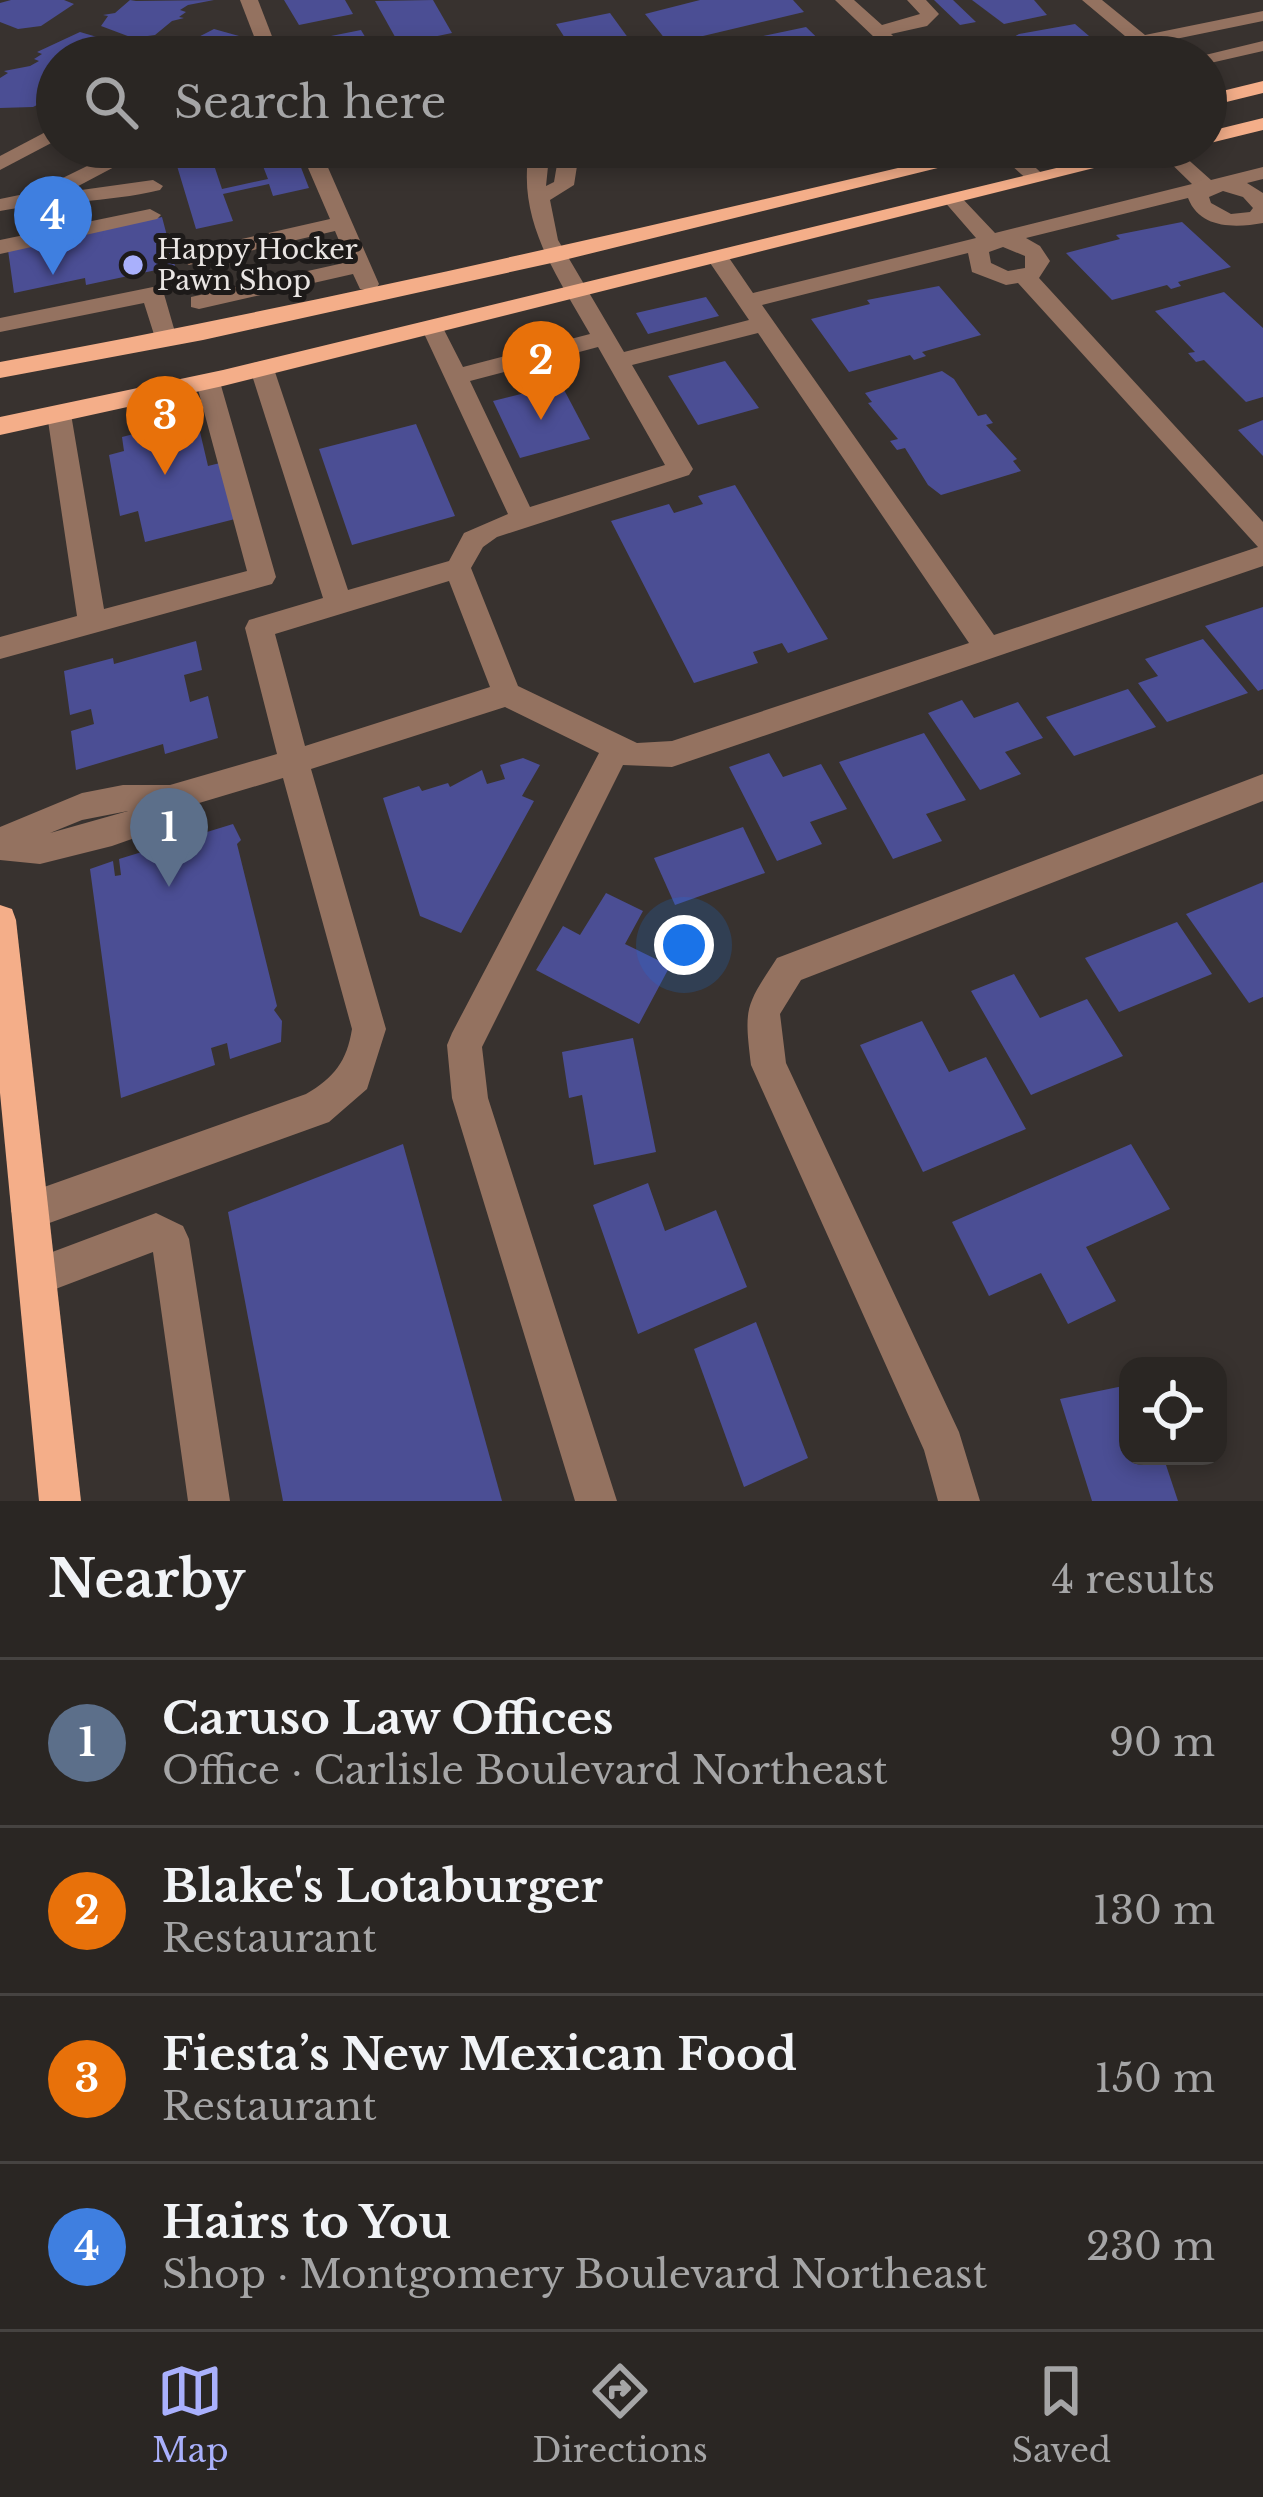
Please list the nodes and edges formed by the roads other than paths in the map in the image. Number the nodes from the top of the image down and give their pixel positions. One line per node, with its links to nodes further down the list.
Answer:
1 (249, 0): 7 (street)
2 (844, 0): 6 (street)
3 (916, 0): 6 (street)
4 (1091, 0): 9 (street)
5 (1263, 16): 10 (street)
6 (878, 31): 8 (street)
7 (263, 36)
8 (883, 36)
9 (1135, 36)
10 (1165, 36)
11 (1263, 46): 12 (street)
12 (1227, 54)
13 (1263, 87): 14 (main road)
14 (1227, 94)
15 (1263, 124): 16 (main road)
16 (1227, 133)
17 (36, 144): 18 (street)
18 (0, 164)
19 (99, 168): 32 (street)
20 (318, 168): 37 (street)
21 (536, 168): 31 (street)
22 (567, 168): 31 (street)
23 (918, 168): 40 (main road)
24 (1027, 168): 28 (street)
25 (1083, 168): 28 (main road)
26 (1188, 168): 30 (street)
27 (1263, 173): 30 (street)
28 (1038, 179): 33 (main road)
29 (153, 186): 32 (street)
30 (1208, 187): 36 (street); 36 (street); 38 (street)
31 (542, 196): 40 (street)
32 (40, 197): 34 (street)
33 (953, 200): 38 (street); 42 (main road)
34 (0, 205)
35 (150, 215): 39 (street)
36 (1259, 218)
37 (342, 224): 41 (street); 43 (street)
38 (991, 241): 46 (street); 60 (street)
39 (0, 247)
40 (556, 255): 44 (street); 45 (main road)
41 (189, 257)
42 (717, 257): 44 (main road); 46 (street)
43 (360, 266): 45 (street); 47 (street)
44 (577, 292): 50 (main road); 52 (street)
45 (373, 295): 51 (main road)
46 (748, 301): 48 (street)
47 (199, 302)
48 (764, 324): 52 (street); 66 (street)
49 (0, 326): 51 (street)
50 (432, 327): 53 (main road); 55 (street)
51 (165, 339): 54 (main road)
52 (610, 349): 55 (street); 59 (street)
53 (262, 369): 56 (main road); 63 (street)
54 (0, 370)
55 (456, 377): 59 (street)
56 (208, 382): 57 (main road); 64 (street)
57 (59, 414): 58 (main road); 64 (street)
58 (0, 426)
59 (522, 517): 62 (street)
60 (1263, 539)
61 (1263, 556): 66 (street)
62 (458, 568): 63 (street); 67 (street)
63 (339, 604): 69 (street)
64 (92, 623): 65 (street)
65 (0, 648)
66 (988, 648): 68 (street)
67 (507, 694): 68 (street); 69 (street)
68 (616, 747): 77 (street)
69 (294, 762): 71 (street); 73 (street)
70 (1263, 787): 78 (street)
71 (0, 844)
72 (0, 920): 73 (main road)
73 (30, 1210): 74 (main road)
74 (37, 1277): 75 (main road); 76 (street)
75 (60, 1501)
76 (209, 1501)
77 (596, 1501)
78 (959, 1501)

